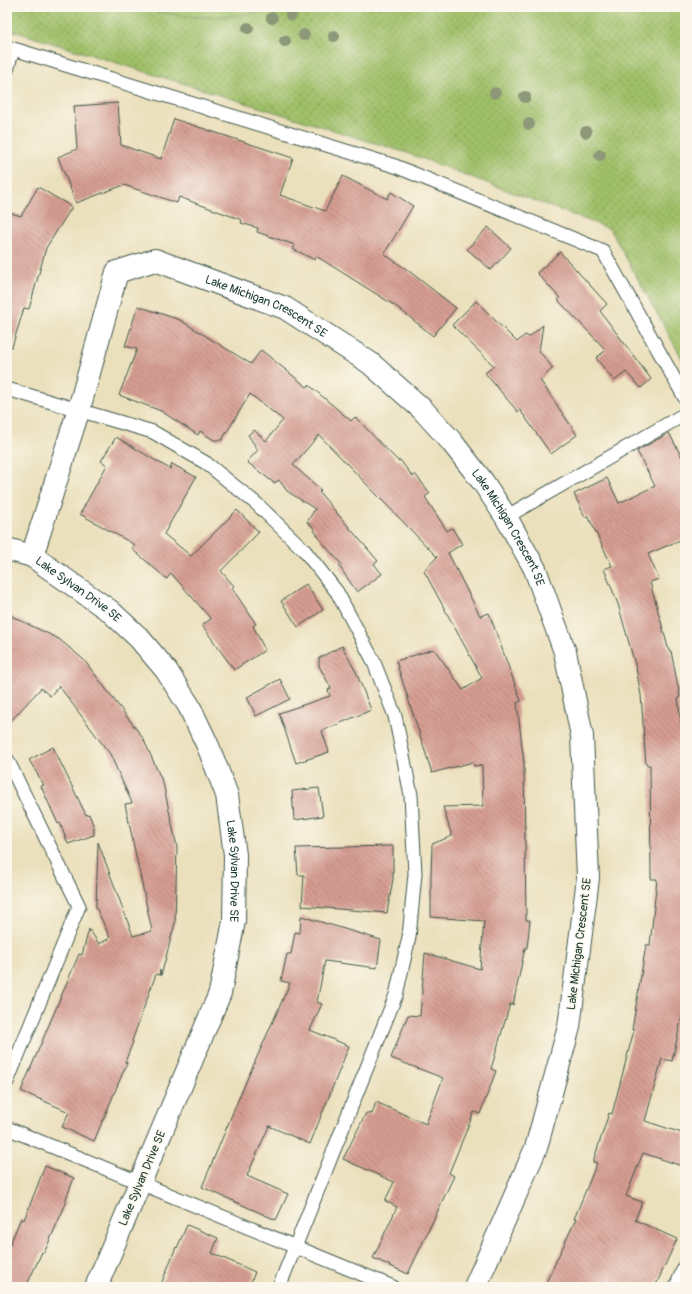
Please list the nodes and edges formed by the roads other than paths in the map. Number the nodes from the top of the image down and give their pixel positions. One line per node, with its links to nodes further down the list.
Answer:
1 (10, 48): 2 (lane); 4 (lane)
2 (7, 70)
3 (7, 389): 5 (lane)
4 (685, 398)
5 (79, 409): 7 (street, Lake Michigan Crescent SE); 9 (street, Lake Michigan Crescent SE); 14 (lane)
6 (685, 414): 7 (lane)
7 (506, 517): 19 (street, Lake Michigan Crescent SE)
8 (7, 549): 9 (street, Lake Sylvan Drive SE)
9 (32, 556): 13 (street, Lake Sylvan Drive SE)
10 (7, 759): 11 (lane)
11 (7, 1082)
12 (7, 1128): 13 (lane)
13 (139, 1183): 14 (lane); 16 (street, Lake Sylvan Drive SE)
14 (296, 1247): 17 (lane); 18 (lane)
15 (685, 1265): 20 (lane)
16 (96, 1287)
17 (279, 1287)
18 (393, 1287)
19 (475, 1287)
20 (676, 1287)

